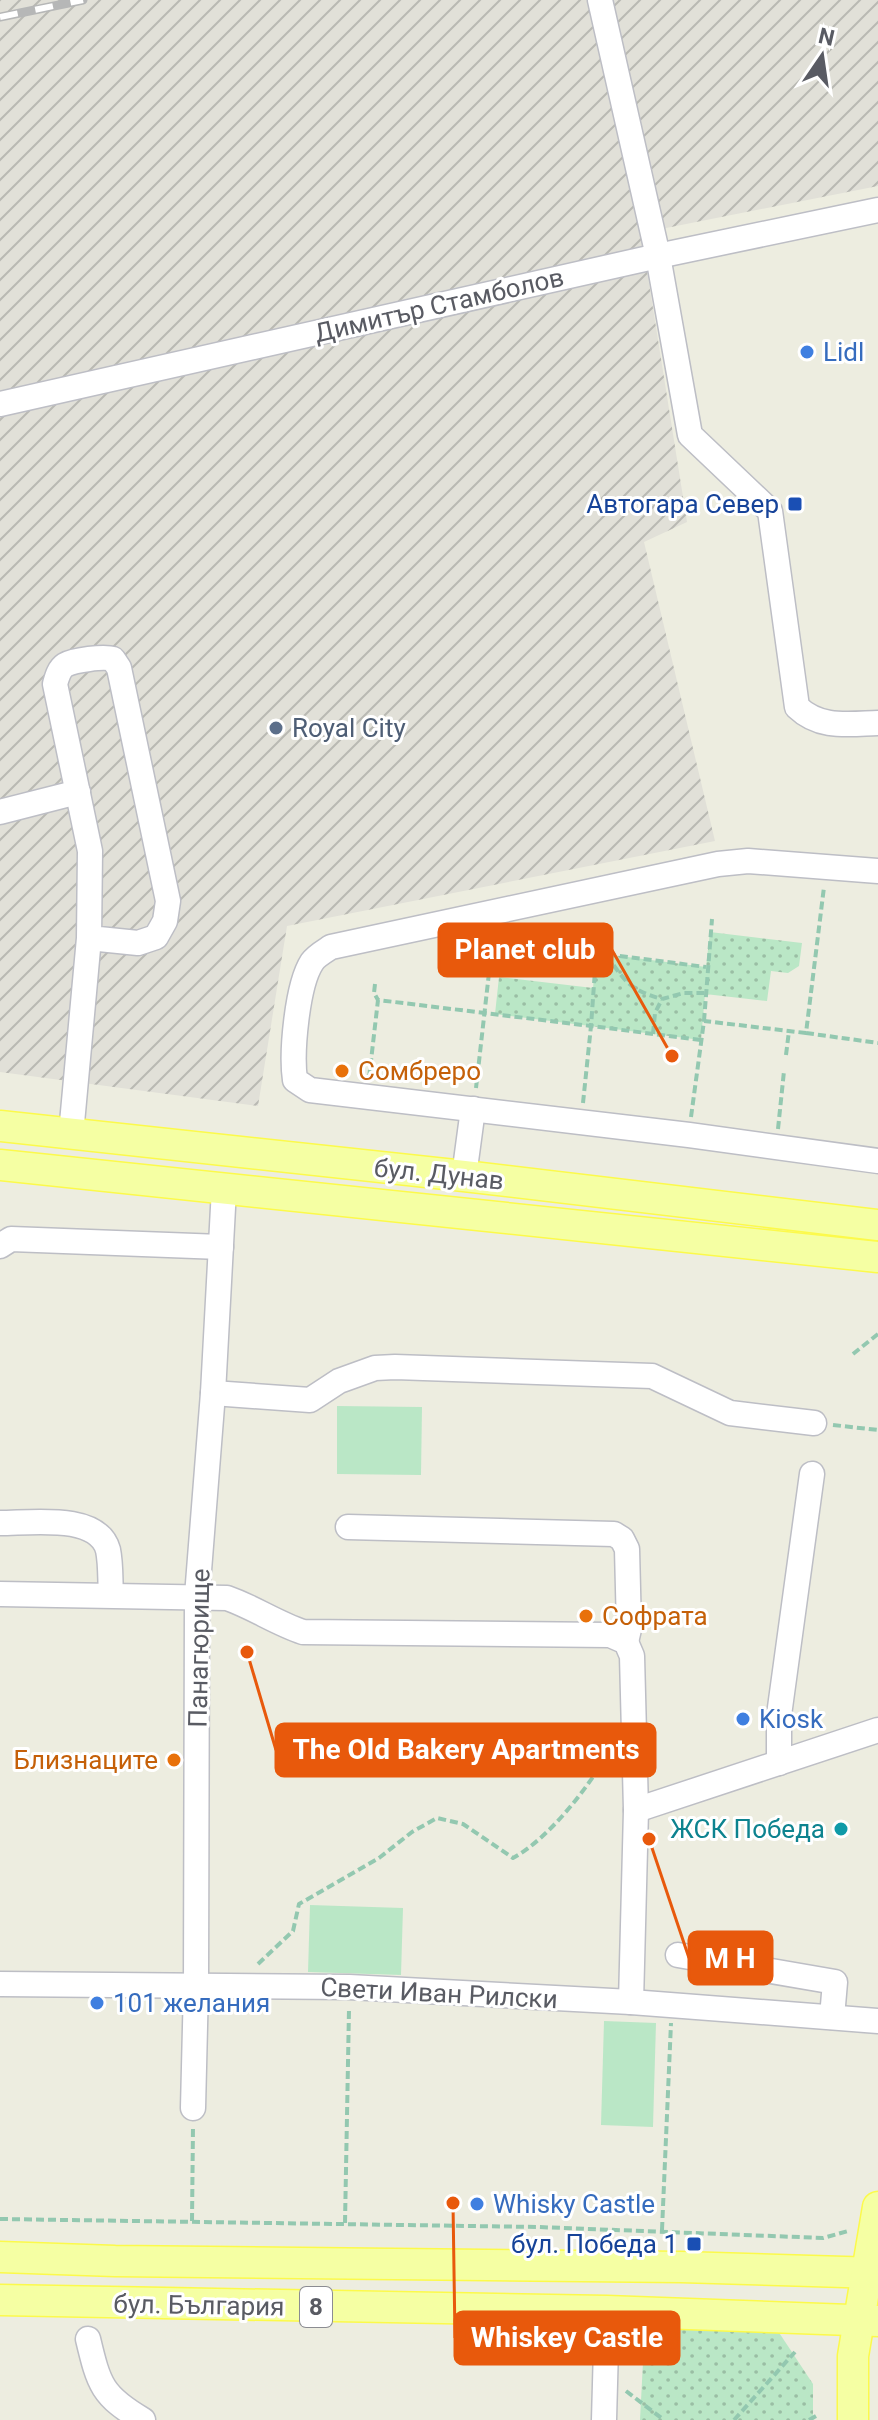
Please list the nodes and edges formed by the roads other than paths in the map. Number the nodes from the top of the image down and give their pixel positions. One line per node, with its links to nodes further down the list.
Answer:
1 (600, 0): 3 (street)
2 (878, 210): 3 (street, Димитър Стамболов)
3 (658, 256): 4 (street, Димитър Стамболов); 5 (street)
4 (0, 404)
5 (878, 723)
6 (78, 792): 7 (street); 9 (street); 9 (street)
7 (0, 812)
8 (878, 871): 10 (street)
9 (89, 938): 12 (street)
10 (473, 1109): 13 (street); 15 (street)
11 (0, 1126): 12 (main road, бул. Дунав)
12 (71, 1134): 15 (main road, бул. Дунав)
13 (878, 1161)
14 (0, 1165): 16 (main road, бул. Дунав)
15 (464, 1176): 17 (main road, бул. Дунав)
16 (224, 1189): 19 (street, Панагюрище); 20 (main road, бул. Дунав)
17 (878, 1225)
18 (0, 1246): 19 (street)
19 (221, 1247): 21 (street, Панагюрище)
20 (878, 1257)
21 (213, 1393): 22 (street); 28 (street, Панагюрище)
22 (814, 1423)
23 (812, 1474): 31 (street)
24 (0, 1523): 27 (street)
25 (348, 1527): 29 (street)
26 (0, 1594): 27 (street)
27 (111, 1595): 28 (street)
28 (197, 1596): 29 (street); 35 (street, Панагюрище)
29 (626, 1642): 32 (street)
30 (878, 1730): 31 (street)
31 (779, 1763): 32 (street)
32 (636, 1810): 36 (street)
33 (678, 1955): 37 (street)
34 (0, 1984): 35 (street, Свети Иван Рилски)
35 (196, 1986): 36 (street, Свети Иван Рилски); 39 (street, Панагюрище)
36 (631, 2002): 37 (street, Свети Иван Рилски)
37 (832, 2017): 38 (street, Свети Иван Рилски)
38 (878, 2021)
39 (193, 2108)
40 (877, 2216): 42 (main road)
41 (0, 2257): 42 (main road, бул. България / 8)
42 (874, 2272): 45 (main road)
43 (0, 2300): 44 (main road, бул. България / 8)
44 (607, 2311): 45 (main road, бул. България / 8); 48 (street)
45 (869, 2321): 49 (main road)
46 (88, 2339): 47 (street)
47 (143, 2420)
48 (604, 2420)
49 (853, 2420)

